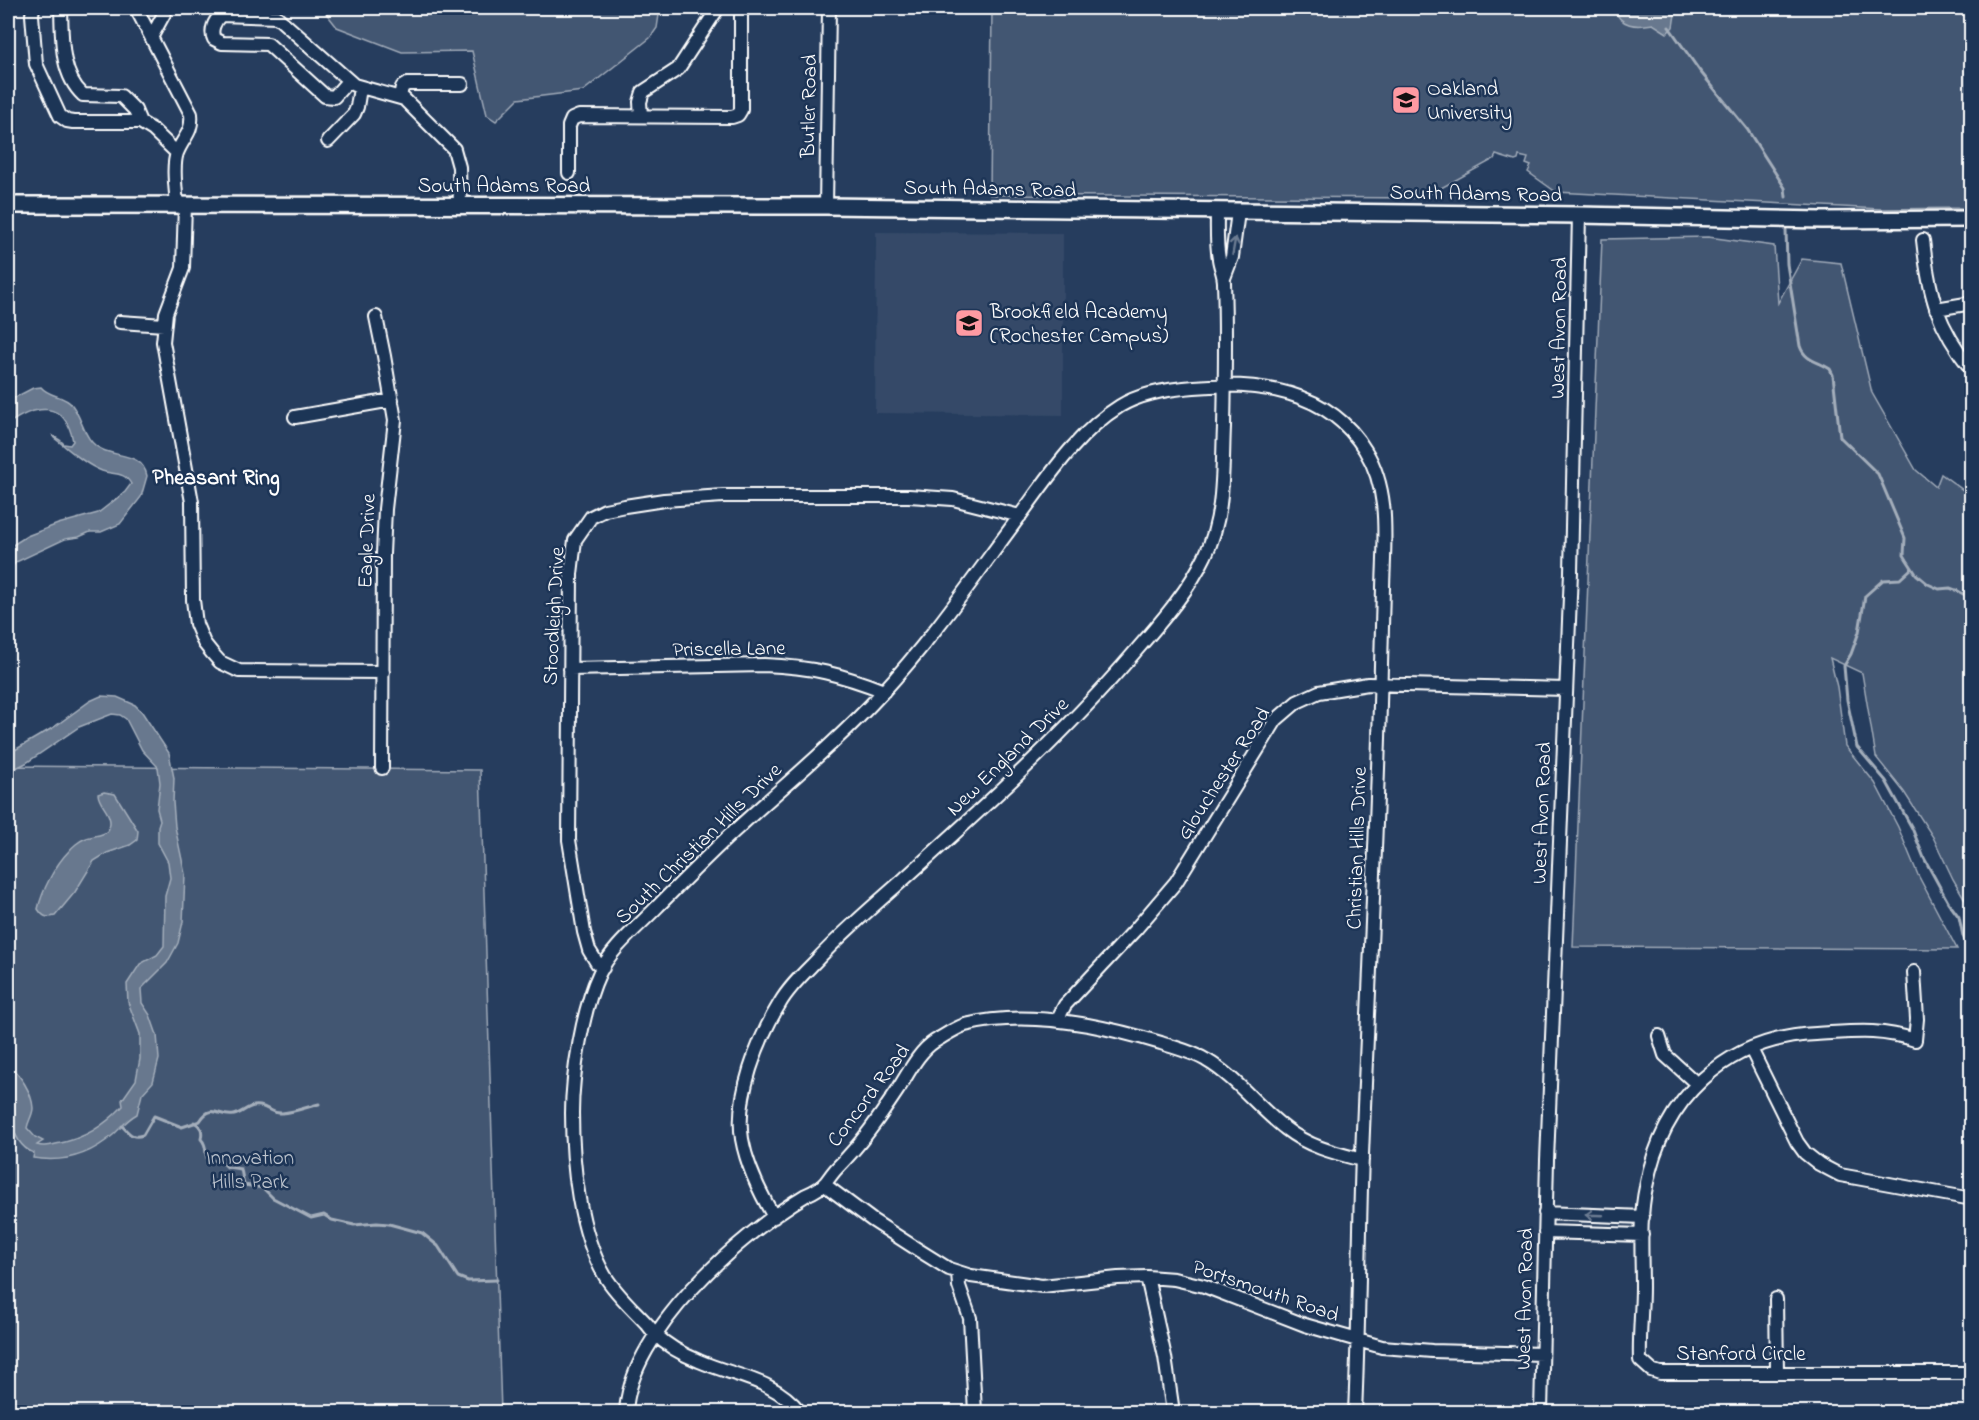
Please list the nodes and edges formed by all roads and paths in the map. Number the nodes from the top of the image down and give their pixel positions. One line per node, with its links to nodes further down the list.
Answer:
1 (33, 8): 14 (street)
2 (60, 8): 14 (street)
3 (136, 8): 8 (street)
4 (163, 8): 8 (street)
5 (718, 8): 13 (street)
6 (741, 8): 13 (street)
7 (829, 8): 21 (street, Butler Road)
8 (152, 36): 16 (street)
9 (348, 81): 9 (street); 11 (street)
10 (462, 84): 12 (street)
11 (360, 88): 12 (street); 15 (street)
12 (400, 97): 20 (street)
13 (640, 116): 17 (street)
14 (140, 122): 16 (street)
15 (328, 141)
16 (177, 153): 19 (street)
17 (569, 173)
18 (8, 205): 19 (main road, South Adams Road)
19 (181, 205): 20 (main road, South Adams Road); 32 (street)
20 (460, 206): 21 (main road, South Adams Road)
21 (826, 206): 22 (main road, South Adams Road)
22 (1217, 211): 23 (main road, South Adams Road); 27 (street, New England Drive)
23 (1238, 212): 24 (main road, South Adams Road); 27 (street, New England Drive, one-way to 23)
24 (1580, 215): 25 (main road, South Adams Road); 41 (street, West Avon Road)
25 (1971, 219)
26 (1923, 240): 29 (street)
27 (1224, 278): 34 (street, New England Drive)
28 (1971, 303): 29 (street)
29 (1936, 309): 33 (street)
30 (376, 317): 35 (street, Eagle Drive)
31 (120, 322): 32 (street)
32 (164, 325): 39 (street)
33 (1971, 370)
34 (1225, 384): 37 (street, South Christian Hills Drive); 40 (street, Christian Hills Drive); 54 (street, New England Drive)
35 (392, 400): 36 (street); 39 (street, Eagle Drive)
36 (295, 417)
37 (1020, 516): 38 (street, Stoodleigh Drive); 42 (street, South Christian Hills Drive)
38 (570, 669): 42 (street, Priscella Lane); 44 (street, Stoodleigh Drive)
39 (383, 672): 43 (street, Eagle Drive)
40 (1381, 684): 41 (street, Glouchester Road); 46 (street, Glouchester Road); 50 (street, Christian Hills Drive)
41 (1566, 689): 53 (street, West Avon Road)
42 (884, 691): 44 (street, South Christian Hills Drive)
43 (382, 768)
44 (603, 968): 61 (street, South Christian Hills Drive)
45 (1914, 972): 48 (street, Stanford Circle)
46 (1058, 1020): 50 (street, Concord Road); 51 (street, Concord Road)
47 (1659, 1036): 49 (street)
48 (1751, 1049): 49 (street, Stanford Circle); 52 (street)
49 (1697, 1084): 55 (street, Stanford Circle)
50 (1362, 1160): 62 (street, Christian Hills Drive)
51 (825, 1185): 54 (street, Concord Road); 58 (street, Portsmouth Road)
52 (1971, 1199)
53 (1545, 1213): 55 (street, one-way to 53); 56 (street, West Avon Road)
54 (774, 1217): 61 (street, Concord Road)
55 (1643, 1217): 57 (street, Stanford Circle)
56 (1545, 1232): 57 (street); 63 (street, West Avon Road)
57 (1642, 1235): 64 (street, Stanford Circle)
58 (958, 1272): 59 (street, Portsmouth Road); 68 (street)
59 (1147, 1277): 62 (street, Portsmouth Road); 69 (street)
60 (1776, 1299): 64 (street)
61 (656, 1335): 66 (street, Concord Road); 67 (street, South Christian Hills Drive)
62 (1359, 1341): 63 (street, Portsmouth Road); 70 (street, Christian Hills Drive)
63 (1542, 1354): 71 (street, West Avon Road)
64 (1777, 1372): 65 (street, Stanford Circle)
65 (1971, 1373)
66 (626, 1413)
67 (800, 1413)
68 (975, 1413)
69 (1173, 1413)
70 (1355, 1413)
71 (1541, 1413)

